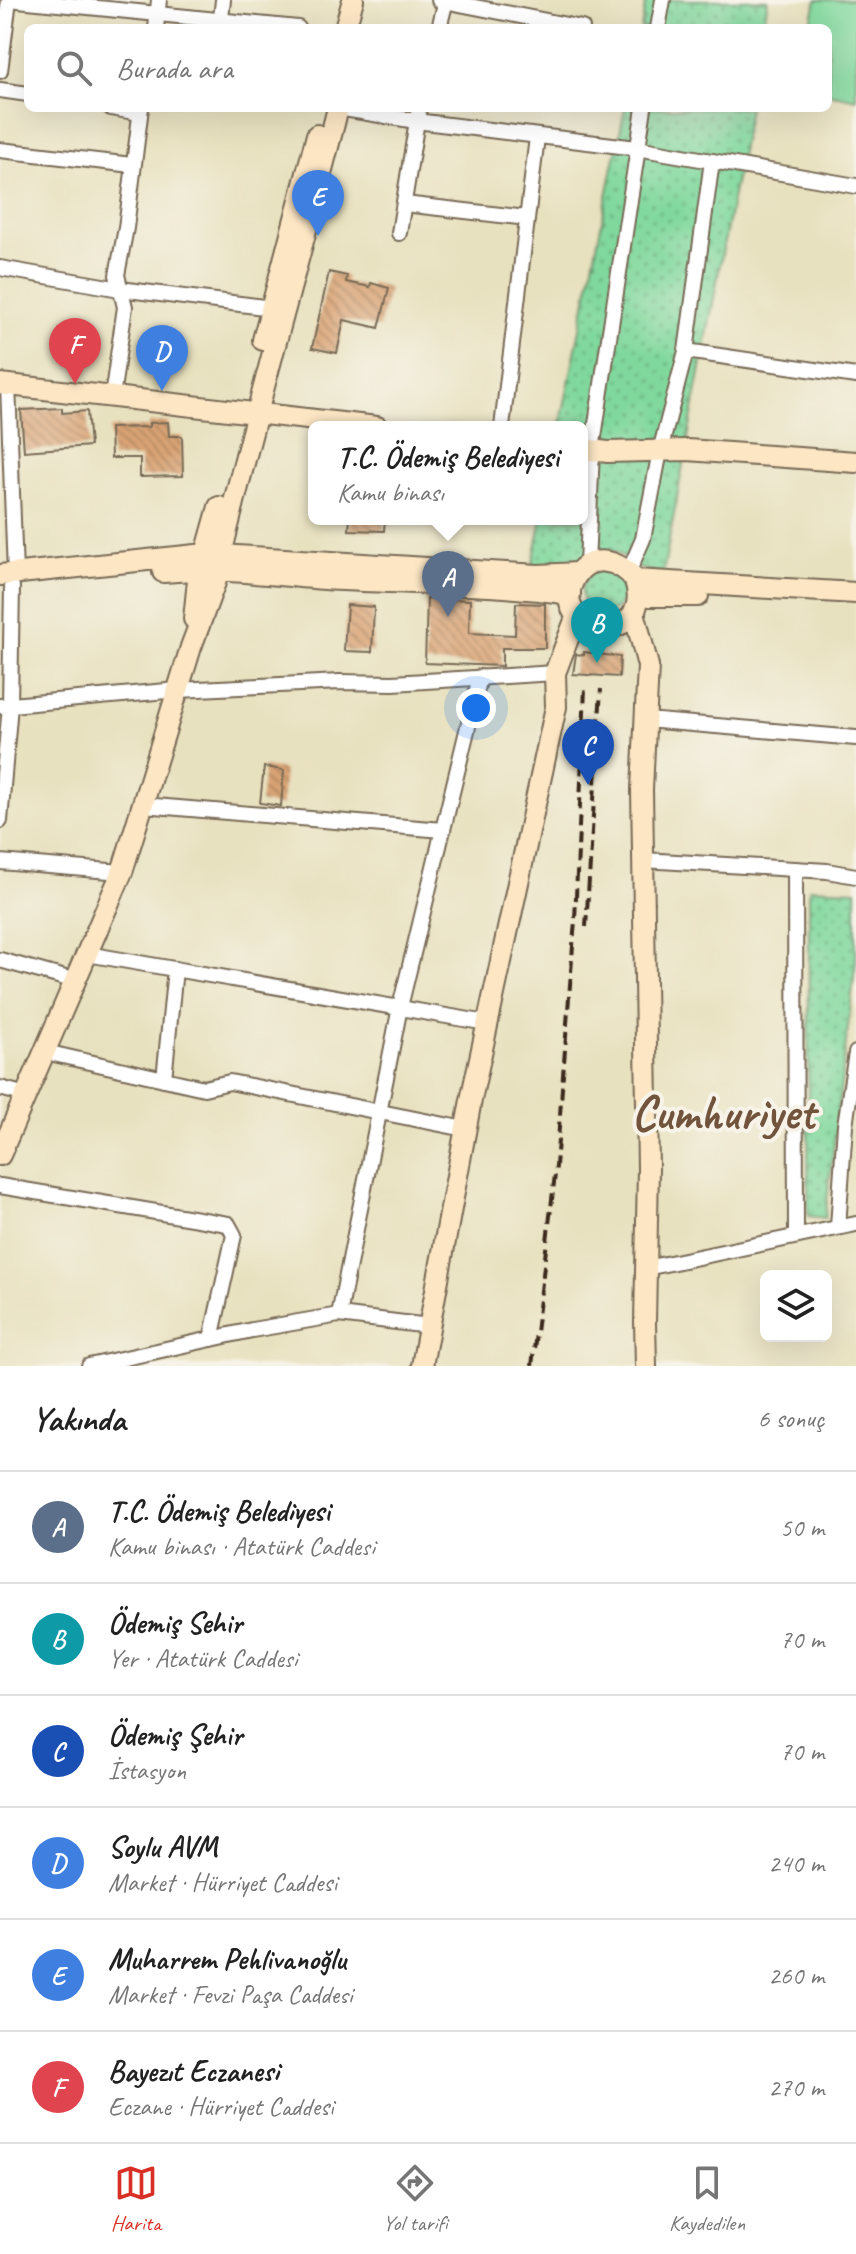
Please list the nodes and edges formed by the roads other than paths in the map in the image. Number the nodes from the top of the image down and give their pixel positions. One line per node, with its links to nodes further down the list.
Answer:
1 (9, 0): 16 (street)
2 (18, 0): 8 (street)
3 (223, 0): 10 (street)
4 (353, 0): 11 (street)
5 (366, 0): 12 (street)
6 (443, 0): 13 (street); 14 (street)
7 (663, 0): 15 (street)
8 (92, 4): 9 (street)
9 (157, 14): 10 (street)
10 (221, 24)
11 (346, 24)
12 (360, 24)
13 (440, 24)
14 (562, 24)
15 (659, 24)
16 (0, 71)
17 (0, 90): 18 (street)
18 (24, 93)
19 (141, 112): 29 (street)
20 (323, 112): 36 (street)
21 (337, 112): 41 (street)
22 (391, 112): 24 (street)
23 (643, 112): 26 (street)
24 (418, 114): 25 (street); 31 (street)
25 (537, 137): 26 (street); 32 (street)
26 (637, 148): 28 (street); 44 (street)
27 (0, 150): 29 (street)
28 (712, 161): 30 (street); 37 (street)
29 (132, 165): 35 (street)
30 (856, 186)
31 (404, 204): 32 (street); 33 (street)
32 (527, 218): 43 (street)
33 (399, 233)
34 (0, 268): 35 (street)
35 (120, 289): 36 (street); 40 (street)
36 (272, 308): 41 (street)
37 (686, 351): 38 (street); 46 (street)
38 (856, 376)
39 (4, 384): 40 (street); 51 (street)
40 (112, 397): 41 (street)
41 (250, 413): 42 (street); 49 (street)
42 (323, 421)
43 (503, 421)
44 (588, 444)
45 (588, 450): 46 (street)
46 (660, 451): 47 (street); 52 (street)
47 (856, 462)
48 (584, 525): 50 (street)
49 (212, 562): 50 (street); 51 (street); 54 (street); 60 (street)
50 (583, 569): 52 (street); 54 (street)
51 (7, 581): 61 (street)
52 (634, 590): 53 (street); 55 (street); 57 (street); 62 (street)
53 (856, 593)
54 (570, 594): 56 (street)
55 (856, 606)
56 (577, 615): 57 (street); 58 (street)
57 (607, 629): 58 (street)
58 (555, 673): 59 (street); 77 (street)
59 (480, 677): 60 (street); 66 (street)
60 (178, 690): 61 (street); 64 (street)
61 (5, 705): 65 (street)
62 (646, 720): 63 (street); 67 (street)
63 (856, 738)
64 (143, 805): 66 (street); 70 (street)
65 (0, 821)
66 (443, 830): 76 (street)
67 (643, 860): 69 (street); 90 (street)
68 (0, 862): 70 (street)
69 (795, 869): 71 (street); 89 (street)
70 (122, 872): 72 (street)
71 (856, 876)
72 (87, 954): 74 (street); 75 (street)
73 (0, 960): 75 (street)
74 (175, 969): 76 (street); 80 (street)
75 (76, 981): 78 (street)
76 (400, 1007): 77 (street); 83 (street)
77 (487, 1023): 84 (street)
78 (45, 1052): 80 (street); 82 (street)
79 (856, 1053): 88 (street)
80 (164, 1079): 83 (street)
81 (0, 1088): 82 (street)
82 (26, 1095): 85 (street)
83 (380, 1112): 84 (street); 91 (street)
84 (465, 1129): 92 (street)
85 (0, 1155)
86 (0, 1186): 93 (street)
87 (856, 1224): 88 (street)
88 (838, 1227): 89 (street)
89 (796, 1236): 90 (street)
90 (646, 1268): 94 (street)
91 (339, 1315): 92 (street); 93 (street)
92 (429, 1326): 96 (street)
93 (211, 1339): 95 (street)
94 (645, 1365)
95 (89, 1366)
96 (422, 1366)

